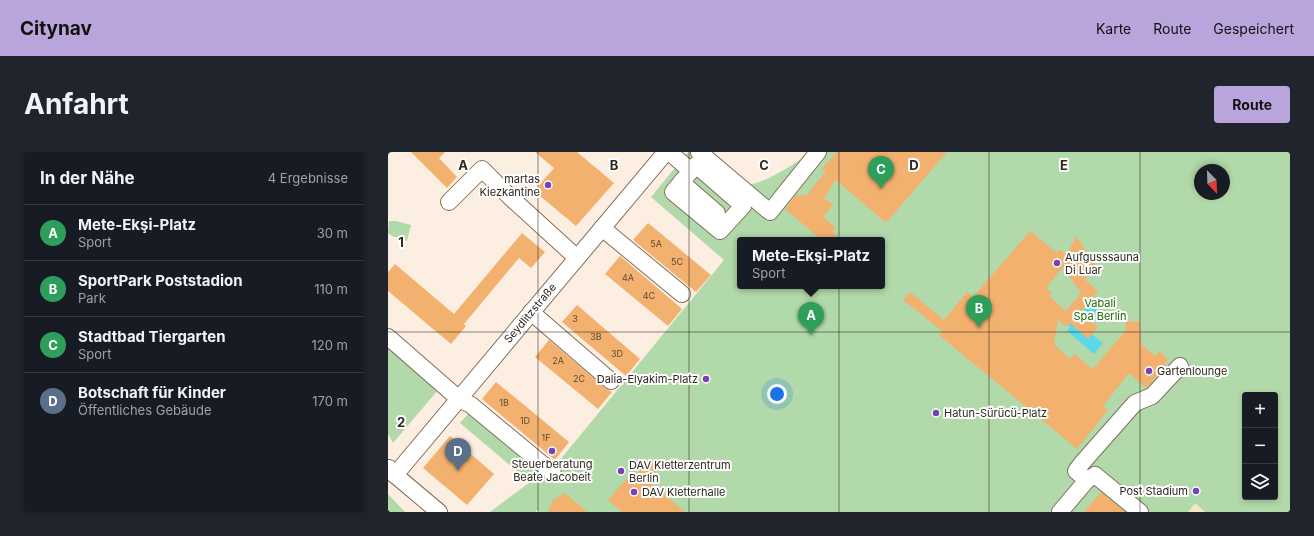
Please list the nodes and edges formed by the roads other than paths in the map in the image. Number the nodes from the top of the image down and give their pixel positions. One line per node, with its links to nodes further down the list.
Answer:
1 (666, 152): 7 (street, Seydlitzstraße)
2 (669, 152): 6 (street)
3 (698, 152): 4 (street)
4 (818, 152)
5 (449, 202): 8 (street)
6 (717, 213)
7 (602, 228): 8 (street, Seydlitzstraße); 9 (street)
8 (577, 258): 10 (street, Seydlitzstraße)
9 (682, 294)
10 (531, 312): 13 (street); 14 (street, Seydlitzstraße)
11 (388, 337): 14 (street)
12 (1180, 366): 17 (street)
13 (611, 381)
14 (459, 399): 15 (street, Seydlitzstraße); 16 (street)
15 (392, 471): 18 (street)
16 (553, 473)
17 (1087, 480): 19 (street); 20 (street)
18 (439, 512)
19 (1060, 512)
20 (1140, 512)

